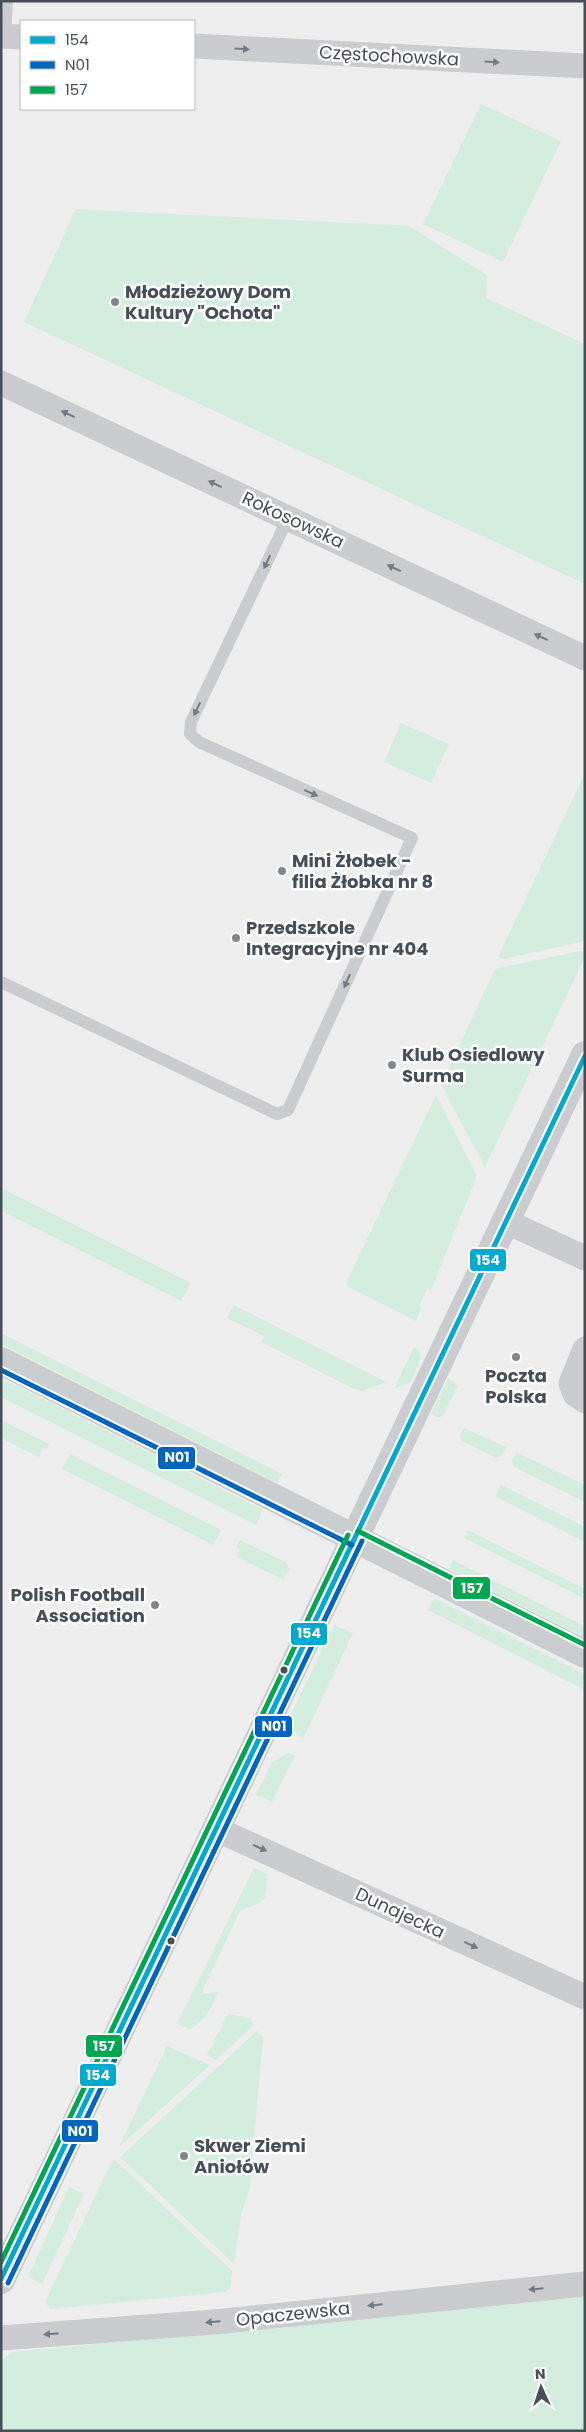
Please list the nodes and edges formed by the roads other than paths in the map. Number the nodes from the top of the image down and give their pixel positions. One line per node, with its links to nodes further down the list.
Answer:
1 (7, 1): 2 (lane)
2 (9, 36)
3 (195, 46): 4 (street, Częstochowska, one-way to 4)
4 (585, 66)
5 (1, 383): 6 (street, Rokosowska, one-way to 5)
6 (288, 518): 7 (street, Rokosowska, one-way to 6); 8 (lane, one-way to 8)
7 (585, 658)
8 (1, 982)
9 (585, 1055): 10 (street)
10 (505, 1221): 11 (street); 15 (street)
11 (585, 1258)
12 (585, 1349): 14 (street)
13 (1, 1361): 15 (main road)
14 (585, 1401)
15 (355, 1538): 16 (main road); 17 (street)
16 (585, 1654)
17 (216, 1829): 18 (street, Dunajecka, one-way to 18); 19 (street)
18 (585, 1997)
19 (1, 2280)
20 (585, 2284): 21 (street, Opaczewska, one-way to 21)
21 (1, 2338)

